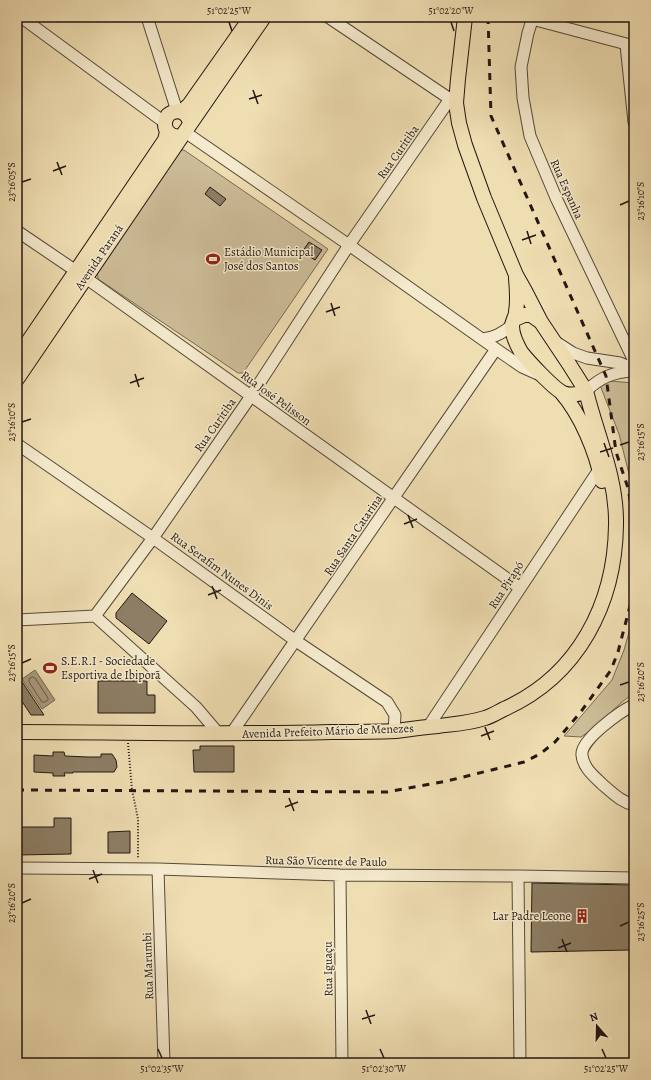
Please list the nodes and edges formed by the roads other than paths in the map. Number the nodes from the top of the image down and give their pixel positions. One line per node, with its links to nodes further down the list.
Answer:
1 (21, 17): 12 (street)
2 (147, 17): 10 (street)
3 (251, 17): 10 (main road, Avenida Paraná)
4 (264, 17): 13 (main road, Avenida Paraná)
5 (328, 17): 9 (street)
6 (465, 17): 9 (main road)
7 (532, 18): 8 (street); 24 (street, Rua Espanha)
8 (630, 46): 11 (street)
9 (453, 101): 15 (street, Rua Curitiba); 17 (main road)
10 (179, 111): 12 (main road, Avenida Paraná); 13 (main road)
11 (634, 122)
12 (166, 127): 13 (main road); 16 (main road, Avenida Paraná)
13 (186, 130): 15 (street); 16 (main road, Avenida Paraná)
14 (17, 231): 16 (street, Rua José Pelisson)
15 (349, 245): 20 (street); 30 (street, Rua Curitiba)
16 (81, 274): 23 (main road, Avenida Paraná); 27 (main road, Avenida Paraná); 30 (street, Rua José Pelisson)
17 (516, 276): 18 (main road); 19 (main road)
18 (513, 322): 19 (main road); 20 (street); 26 (main road, Avenida Prefeito Mário de Menezes)
19 (541, 322): 21 (main road, Avenida Prefeito Mário de Menezes)
20 (482, 338): 22 (street)
21 (552, 338): 25 (street); 28 (main road, Avenida Prefeito Mário de Menezes)
22 (496, 349): 26 (street); 33 (street, Rua Santa Catarina)
23 (17, 358)
24 (634, 361)
25 (634, 370): 28 (street)
26 (545, 378): 29 (main road, Avenida Prefeito Mário de Menezes)
27 (17, 379)
28 (586, 391): 29 (main road); 32 (main road, Avenida Prefeito Mário de Menezes)
29 (561, 392): 32 (main road, Avenida Prefeito Mário de Menezes)
30 (251, 396): 33 (street, Rua José Pelisson); 34 (street, Rua Curitiba)
31 (17, 444): 34 (street, Rua Serafim Nunes Dinis)
32 (603, 463): 35 (street, Rua Pirapó); 40 (main road, Avenida Prefeito Mário de Menezes)
33 (394, 498): 35 (street, Rua José Pelisson); 38 (street, Rua Santa Catarina)
34 (153, 538): 36 (street, Rua Curitiba); 38 (street, Rua Serafim Nunes Dinis)
35 (520, 588): 40 (street, Rua Pirapó)
36 (95, 616): 37 (street); 43 (street)
37 (17, 620)
38 (296, 641): 41 (street, Rua Serafim Nunes Dinis); 43 (street, Rua Santa Catarina)
39 (634, 705): 44 (street)
40 (428, 727): 41 (main road, Avenida Prefeito Mário de Menezes)
41 (394, 731): 43 (main road, Avenida Prefeito Mário de Menezes)
42 (17, 732): 43 (main road, Avenida Prefeito Mário de Menezes)
43 (225, 734)
44 (634, 805)
45 (17, 868): 46 (street, Rua São Vicente de Paulo)
46 (158, 869): 47 (street, Rua São Vicente de Paulo); 50 (street, Rua Marumbi)
47 (340, 875): 48 (street, Rua São Vicente de Paulo); 51 (street, Rua Iguaçu)
48 (518, 876): 49 (street, Rua São Vicente de Paulo); 52 (street)
49 (634, 878)
50 (164, 1063)
51 (342, 1063)
52 (520, 1063)

